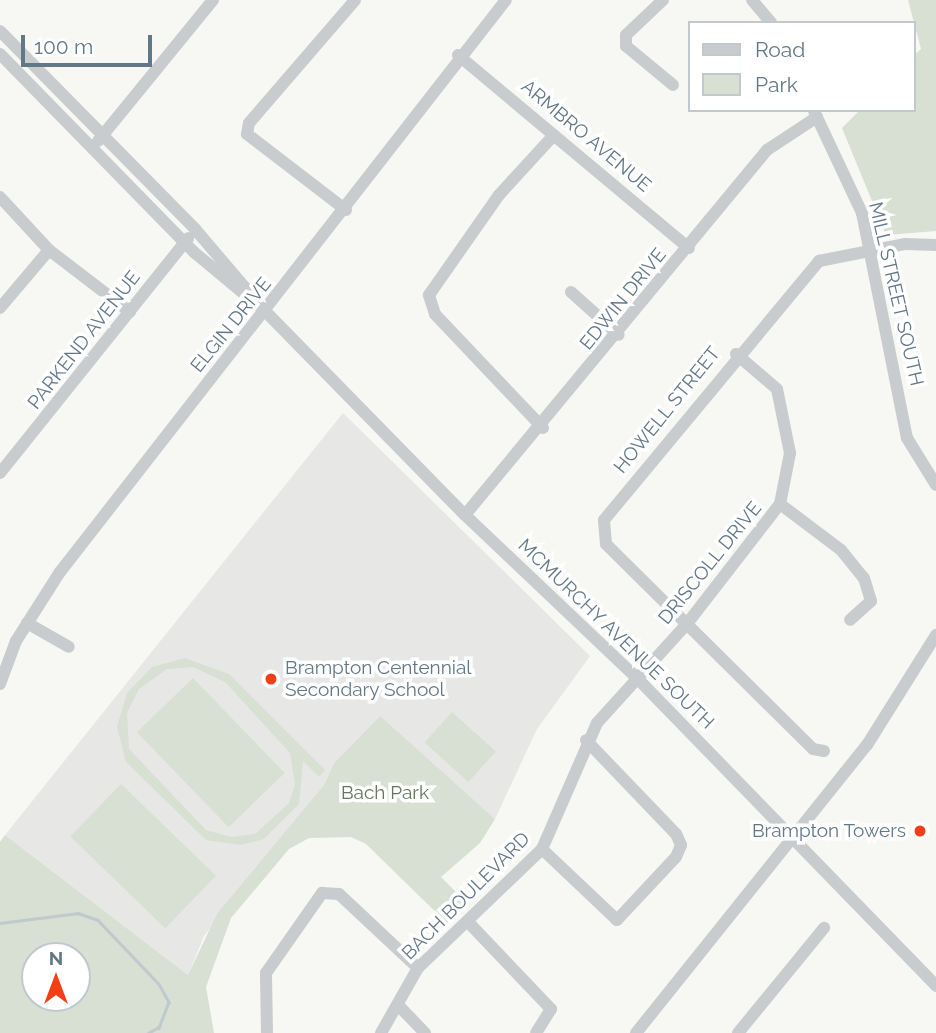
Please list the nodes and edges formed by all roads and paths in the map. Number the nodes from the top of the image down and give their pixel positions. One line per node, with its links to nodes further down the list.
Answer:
1 (213, 0): 13 (street)
2 (355, 0): 16 (street)
3 (506, 0): 9 (street, ELGIN DRIVE)
4 (663, 0): 10 (street)
5 (752, 0): 6 (street)
6 (769, 21)
7 (0, 31): 13 (street, MCMURCHY AVENUE SOUTH)
8 (0, 54): 14 (street, MCMURCHY AVENUE SOUTH)
9 (458, 55): 12 (street, ARMBRO AVENUE); 16 (street, ELGIN DRIVE)
10 (673, 85)
11 (815, 114): 20 (street, EDWIN DRIVE); 22 (street, MILL STREET SOUTH)
12 (554, 135): 20 (street, ARMBRO AVENUE); 29 (street)
13 (103, 136): 14 (street); 17 (street, MCMURCHY AVENUE SOUTH)
14 (92, 147): 18 (street, MCMURCHY AVENUE SOUTH)
15 (0, 197): 21 (street)
16 (346, 210): 26 (street, ELGIN DRIVE)
17 (195, 229): 18 (street, PARKEND AVENUE); 26 (street, MCMURCHY AVENUE SOUTH)
18 (185, 242): 25 (street, PARKEND AVENUE); 26 (street, MCMURCHY AVENUE SOUTH)
19 (936, 245): 22 (street, HOWELL STREET)
20 (689, 248): 27 (street, EDWIN DRIVE)
21 (49, 250): 24 (street); 25 (street)
22 (870, 250): 28 (street, HOWELL STREET); 31 (street, MILL STREET SOUTH)
23 (571, 292): 27 (street)
24 (0, 308)
25 (130, 312): 30 (street, PARKEND AVENUE)
26 (266, 312): 33 (street, MCMURCHY AVENUE SOUTH); 35 (street, ELGIN DRIVE)
27 (619, 335): 29 (street, EDWIN DRIVE)
28 (736, 355): 32 (street, DRISCOLL DRIVE); 36 (street, HOWELL STREET)
29 (543, 428): 33 (street, EDWIN DRIVE)
30 (0, 473)
31 (936, 485)
32 (780, 504): 34 (street); 36 (street, DRISCOLL DRIVE)
33 (465, 515): 39 (street, MCMURCHY AVENUE SOUTH)
34 (850, 620)
35 (27, 623): 38 (street); 40 (street, ELGIN DRIVE)
36 (687, 625): 39 (street, DRISCOLL DRIVE); 42 (street)
37 (936, 635): 43 (street)
38 (69, 647)
39 (636, 677): 41 (street, BACH BOULEVARD); 43 (street, MCMURCHY AVENUE SOUTH)
40 (0, 684)
41 (586, 740): 44 (street, BACH BOULEVARD); 44 (street)
42 (824, 751)
43 (792, 836): 48 (street, MCMURCHY AVENUE SOUTH); 54 (street)
44 (542, 849): 45 (street, BACH BOULEVARD)
45 (469, 923): 47 (street, BACH BOULEVARD); 53 (street)
46 (824, 928): 55 (street)
47 (418, 968): 49 (street, BACH BOULEVARD); 50 (street)
48 (936, 986)
49 (398, 1005): 51 (street, BACH BOULEVARD); 52 (street)
50 (267, 1033)
51 (381, 1033)
52 (425, 1033)
53 (536, 1033)
54 (636, 1033)
55 (738, 1033)

